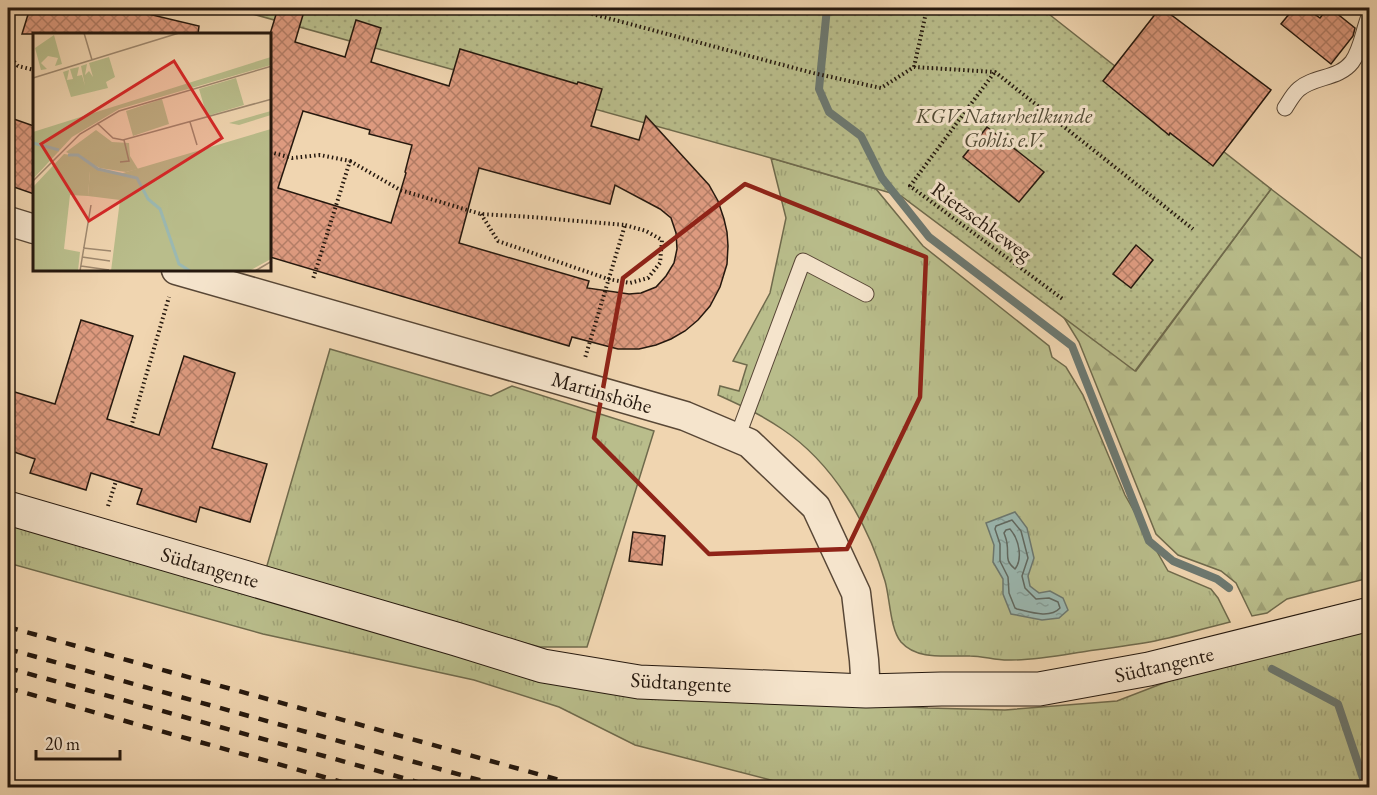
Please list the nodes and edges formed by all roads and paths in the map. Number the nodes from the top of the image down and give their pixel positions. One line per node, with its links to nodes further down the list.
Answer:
1 (570, 8): 5 (path)
2 (927, 8): 5 (path)
3 (1370, 14): 8 (lane)
4 (8, 55): 6 (path)
5 (914, 67): 7 (path)
6 (33, 70)
7 (995, 72): 15 (path); 21 (path, Rietzschkeweg)
8 (1285, 108)
9 (272, 153): 10 (path)
10 (350, 161): 11 (path); 18 (path)
11 (481, 214): 13 (path); 19 (path)
12 (8, 221): 14 (street)
13 (625, 225): 19 (path); 19 (path)
14 (33, 229)
15 (1193, 229)
16 (176, 272): 23 (path)
17 (184, 272): 24 (street, Martinshöhe)
18 (313, 279)
19 (608, 279): 22 (path)
20 (866, 294): 24 (lane)
21 (1065, 300)
22 (585, 359)
23 (131, 427)
24 (736, 438): 27 (street, Martinshöhe)
25 (8, 508): 27 (street, Südtangente)
26 (1370, 614): 27 (street, Südtangente)
27 (866, 691)

